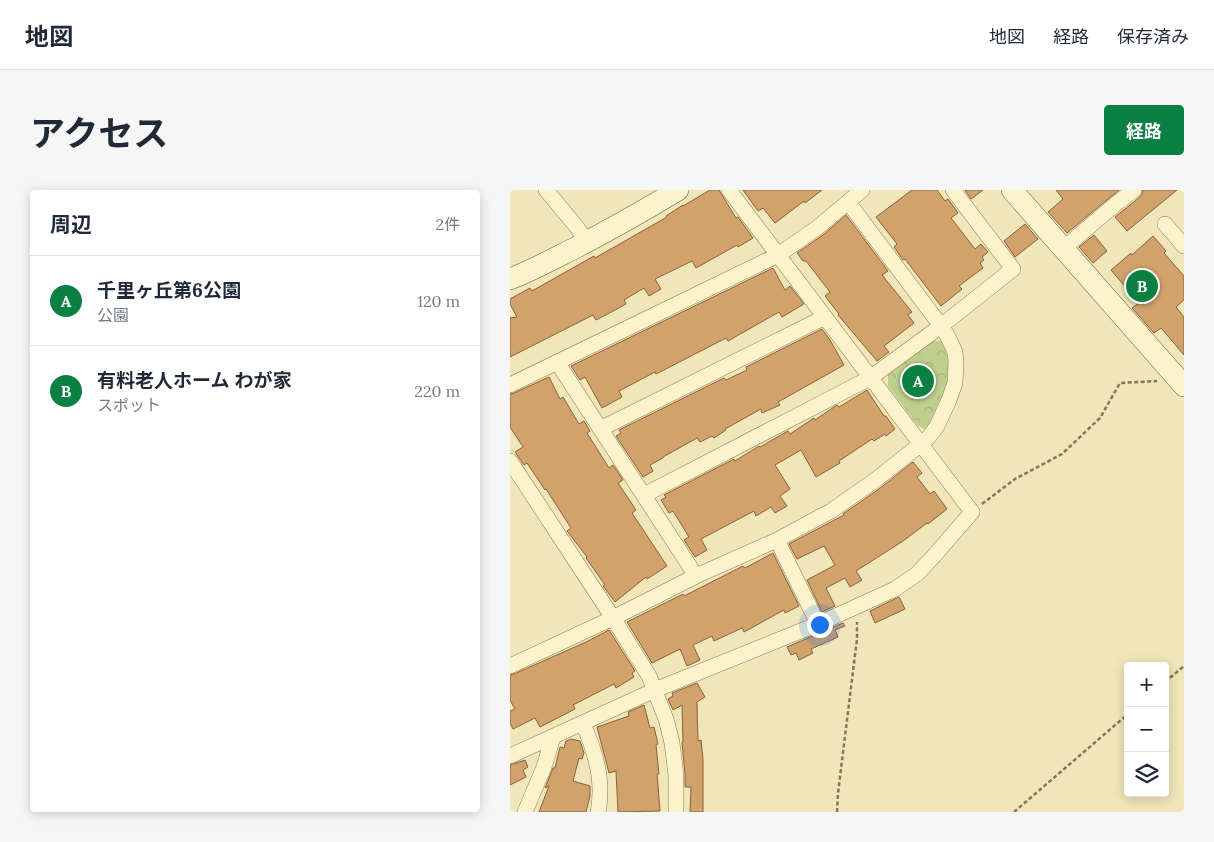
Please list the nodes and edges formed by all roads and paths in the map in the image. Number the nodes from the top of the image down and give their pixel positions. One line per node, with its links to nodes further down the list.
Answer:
1 (546, 190): 10 (street)
2 (678, 190): 10 (street)
3 (729, 190): 13 (street)
4 (862, 190): 8 (street)
5 (953, 190): 16 (street)
6 (1012, 190): 12 (street)
7 (1134, 190): 12 (street)
8 (848, 202): 13 (street); 16 (street)
9 (1165, 224): 11 (street)
10 (587, 242): 14 (street)
11 (1184, 246)
12 (1064, 248): 19 (street)
13 (778, 255): 15 (street); 17 (street)
14 (510, 279)
15 (825, 316): 18 (street); 21 (street)
16 (941, 326): 18 (street); 22 (street)
17 (557, 362): 20 (street); 21 (street)
18 (870, 378): 22 (street); 24 (street)
19 (1182, 380): 25 (path)
20 (510, 385)
21 (600, 429): 24 (street)
22 (921, 444): 25 (street); 26 (street)
23 (510, 462): 29 (street)
24 (644, 495): 27 (street)
25 (972, 512): 28 (street)
26 (778, 540): 27 (street); 30 (street)
27 (696, 576): 29 (street)
28 (857, 607): 30 (street); 42 (path)
29 (613, 618): 31 (street); 34 (street)
30 (818, 624): 34 (street)
31 (510, 666)
32 (1184, 666): 33 (path)
33 (1169, 679)
34 (655, 690): 36 (street); 41 (street)
35 (1124, 717): 43 (path)
36 (582, 724): 37 (street); 40 (street)
37 (553, 737): 38 (street); 39 (street)
38 (510, 756)
39 (525, 812)
40 (598, 812)
41 (676, 812)
42 (837, 812)
43 (1014, 812)

